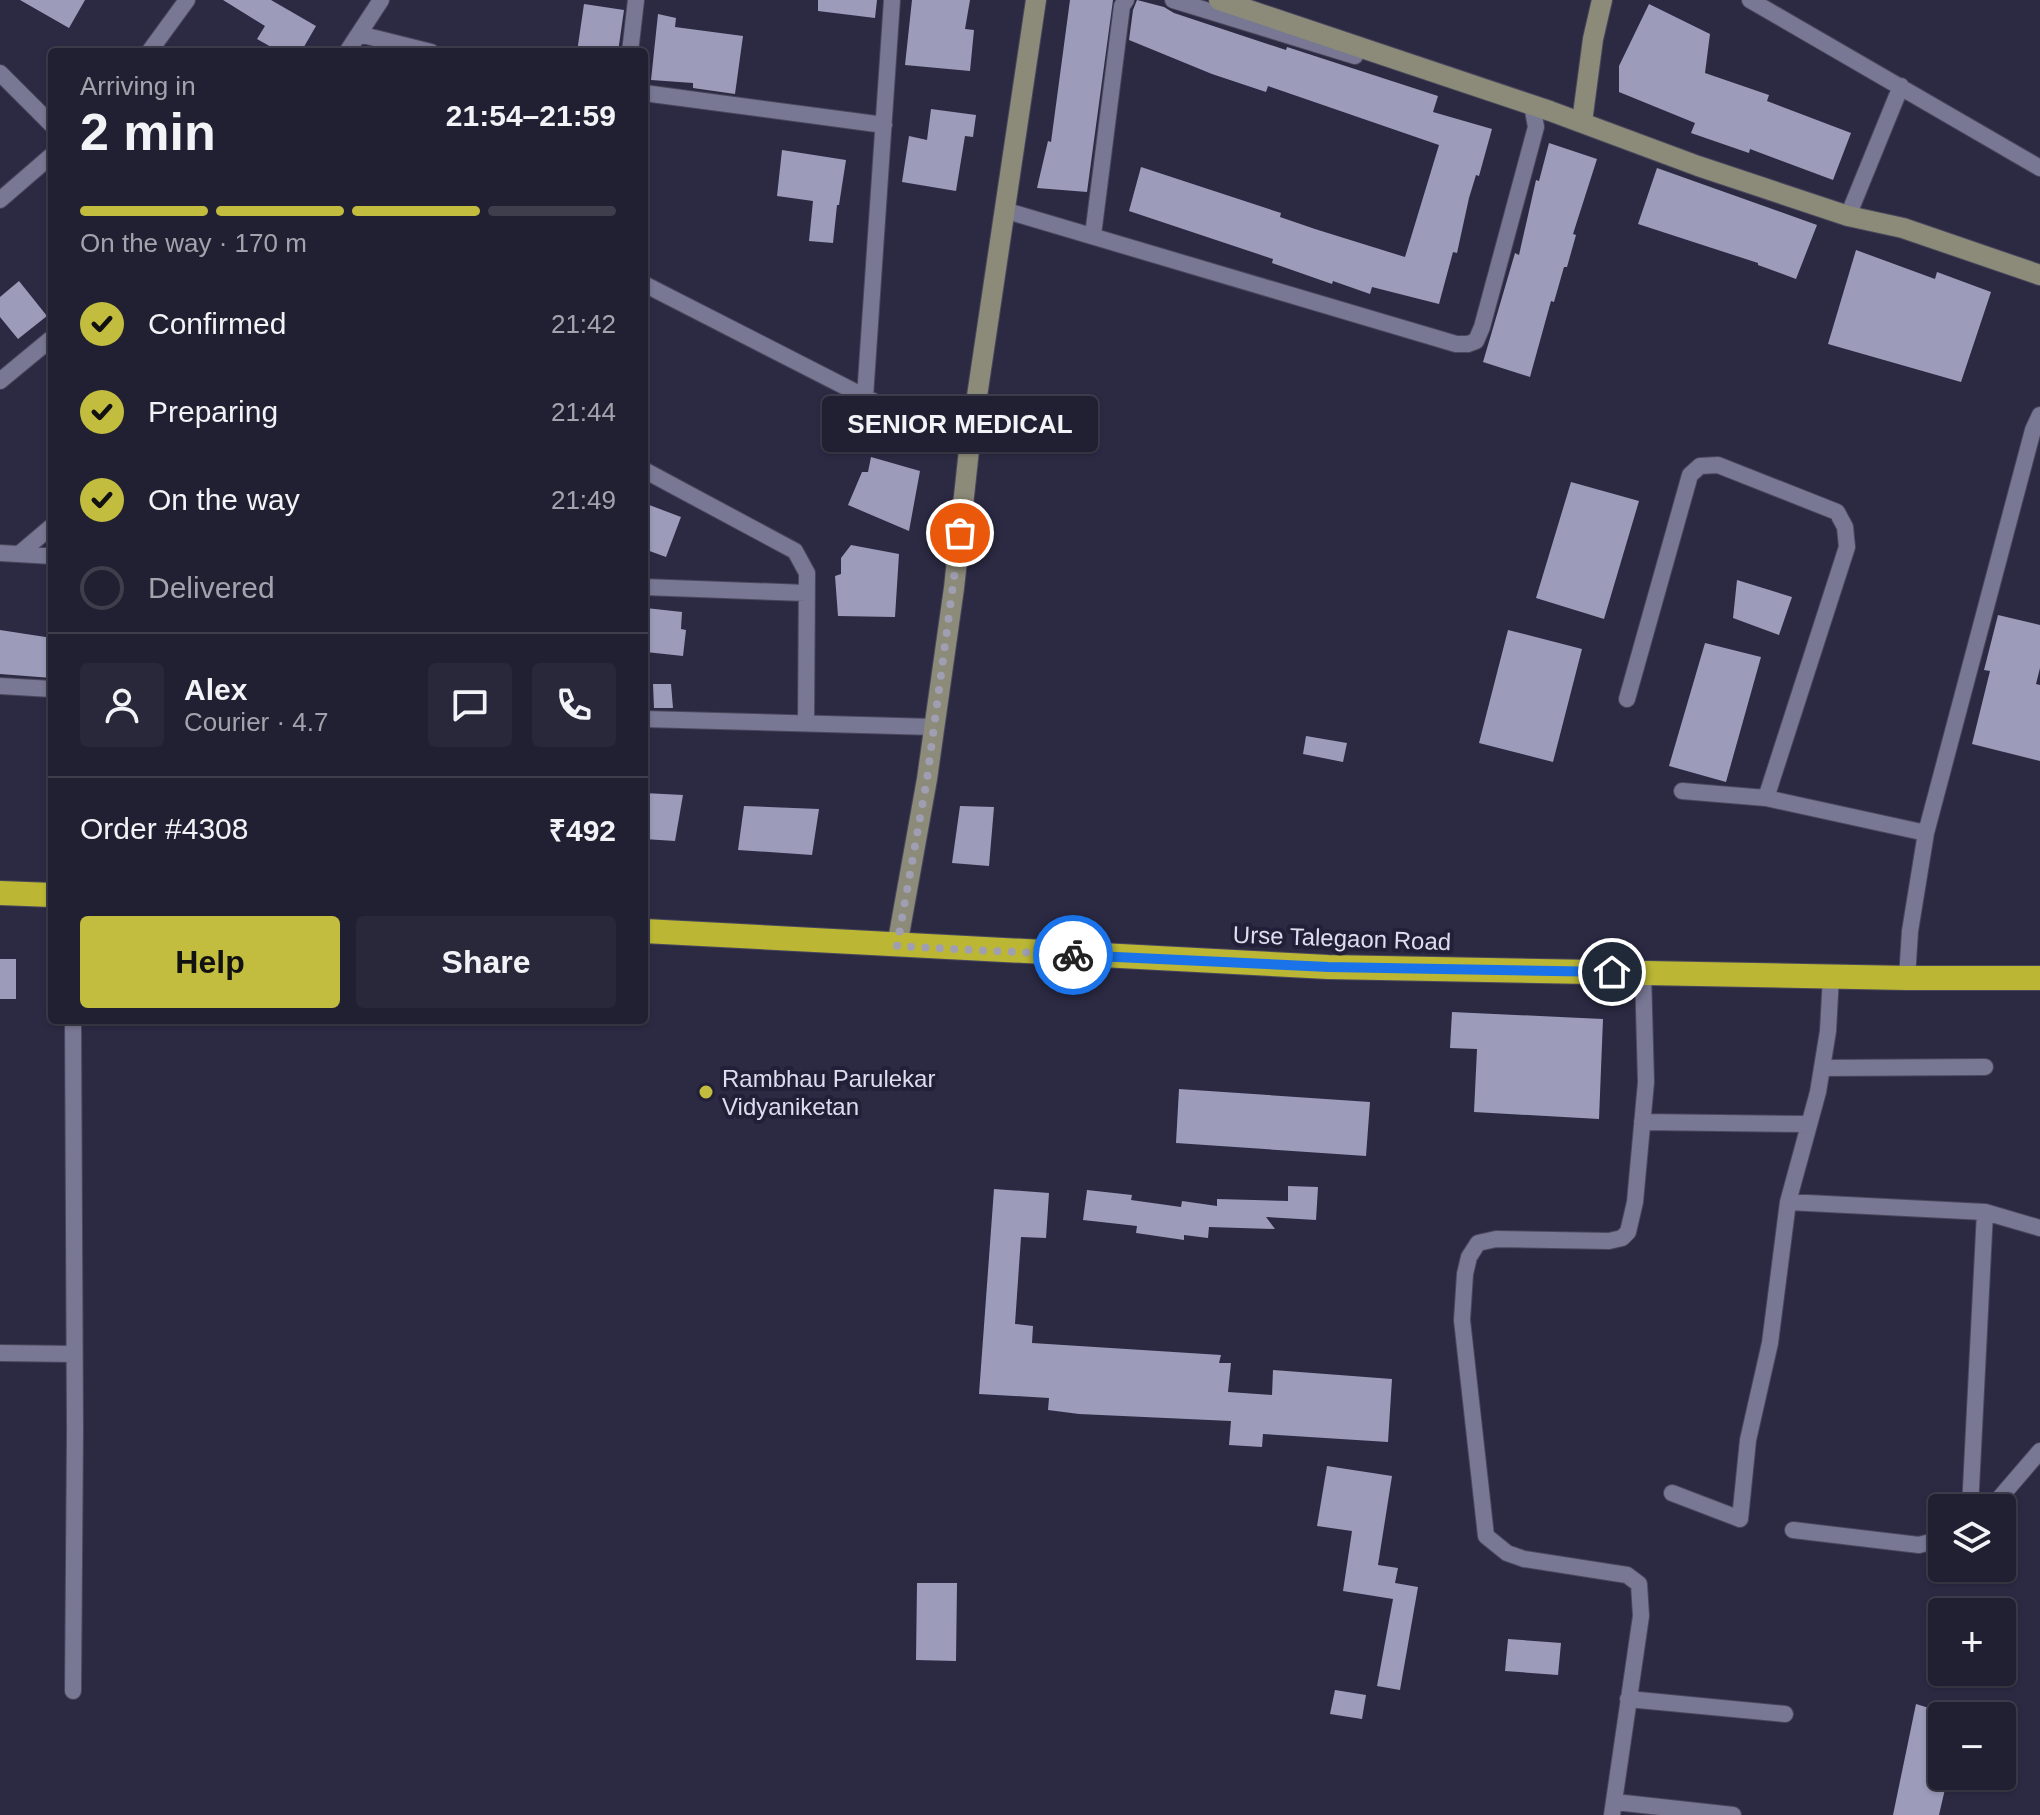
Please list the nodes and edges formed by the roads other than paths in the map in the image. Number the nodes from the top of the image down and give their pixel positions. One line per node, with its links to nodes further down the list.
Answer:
1 (187, 0): 12 (street)
2 (381, 0): 11 (street)
3 (636, 0): 15 (street)
4 (892, 0): 23 (street)
5 (1036, 0): 27 (street)
6 (1126, 0): 29 (street)
7 (1173, 0): 17 (street)
8 (1219, 0): 20 (street)
9 (1602, 0): 22 (street)
10 (1750, 0): 18 (street)
11 (359, 34): 13 (street); 14 (street)
12 (152, 48)
13 (350, 48)
14 (415, 48)
15 (630, 48)
16 (0, 73): 21 (street)
17 (1435, 80)
18 (1901, 86): 25 (street); 28 (street)
19 (648, 94): 23 (street)
20 (1532, 105): 22 (street); 29 (street)
21 (48, 121)
22 (1582, 122): 28 (street)
23 (884, 125): 34 (street)
24 (48, 158): 26 (street)
25 (2040, 168)
26 (0, 200)
27 (1007, 211): 29 (street); 36 (street)
28 (1848, 216): 30 (street)
29 (1093, 235)
30 (2040, 275)
31 (648, 286): 34 (street)
32 (48, 341): 33 (street)
33 (0, 381)
34 (865, 397): 36 (street)
35 (2040, 415): 52 (street)
36 (969, 450): 49 (street)
37 (648, 472): 43 (street)
38 (48, 529): 40 (street)
39 (0, 553): 40 (street)
40 (19, 554): 41 (street)
41 (48, 556)
42 (648, 587): 43 (street)
43 (806, 593): 48 (street)
44 (0, 686): 45 (street)
45 (48, 689)
46 (1627, 699): 51 (street)
47 (648, 719): 48 (street)
48 (806, 723): 49 (street)
49 (934, 727): 56 (street)
50 (1682, 791): 51 (street)
51 (1766, 798): 52 (street)
52 (1926, 833): 59 (street)
53 (0, 893): 54 (highway)
54 (48, 895)
55 (648, 931): 56 (highway, Urse Talegaon Road)
56 (897, 946): 57 (highway, Urse Talegaon Road)
57 (1643, 973): 58 (highway, Urse Talegaon Road); 64 (street)
58 (1831, 976): 59 (highway, Urse Talegaon Road); 63 (street)
59 (1907, 978): 60 (highway, Urse Talegaon Road)
60 (2040, 978)
61 (73, 1024): 70 (street)
62 (1985, 1067): 63 (street)
63 (1822, 1068): 65 (street)
64 (1642, 1122): 65 (street); 78 (street)
65 (1809, 1124): 66 (street)
66 (1788, 1202): 67 (street); 72 (street)
67 (1985, 1212): 68 (street); 73 (street)
68 (2040, 1228)
69 (0, 1353): 70 (street)
70 (74, 1354): 77 (street)
71 (2040, 1451): 74 (street)
72 (1672, 1493)
73 (1971, 1494)
74 (2003, 1494)
75 (1793, 1530): 76 (street)
76 (1928, 1543)
77 (73, 1691)
78 (1628, 1699): 79 (street); 80 (street)
79 (1785, 1714)
80 (1614, 1809): 81 (street)
81 (1733, 1815)

